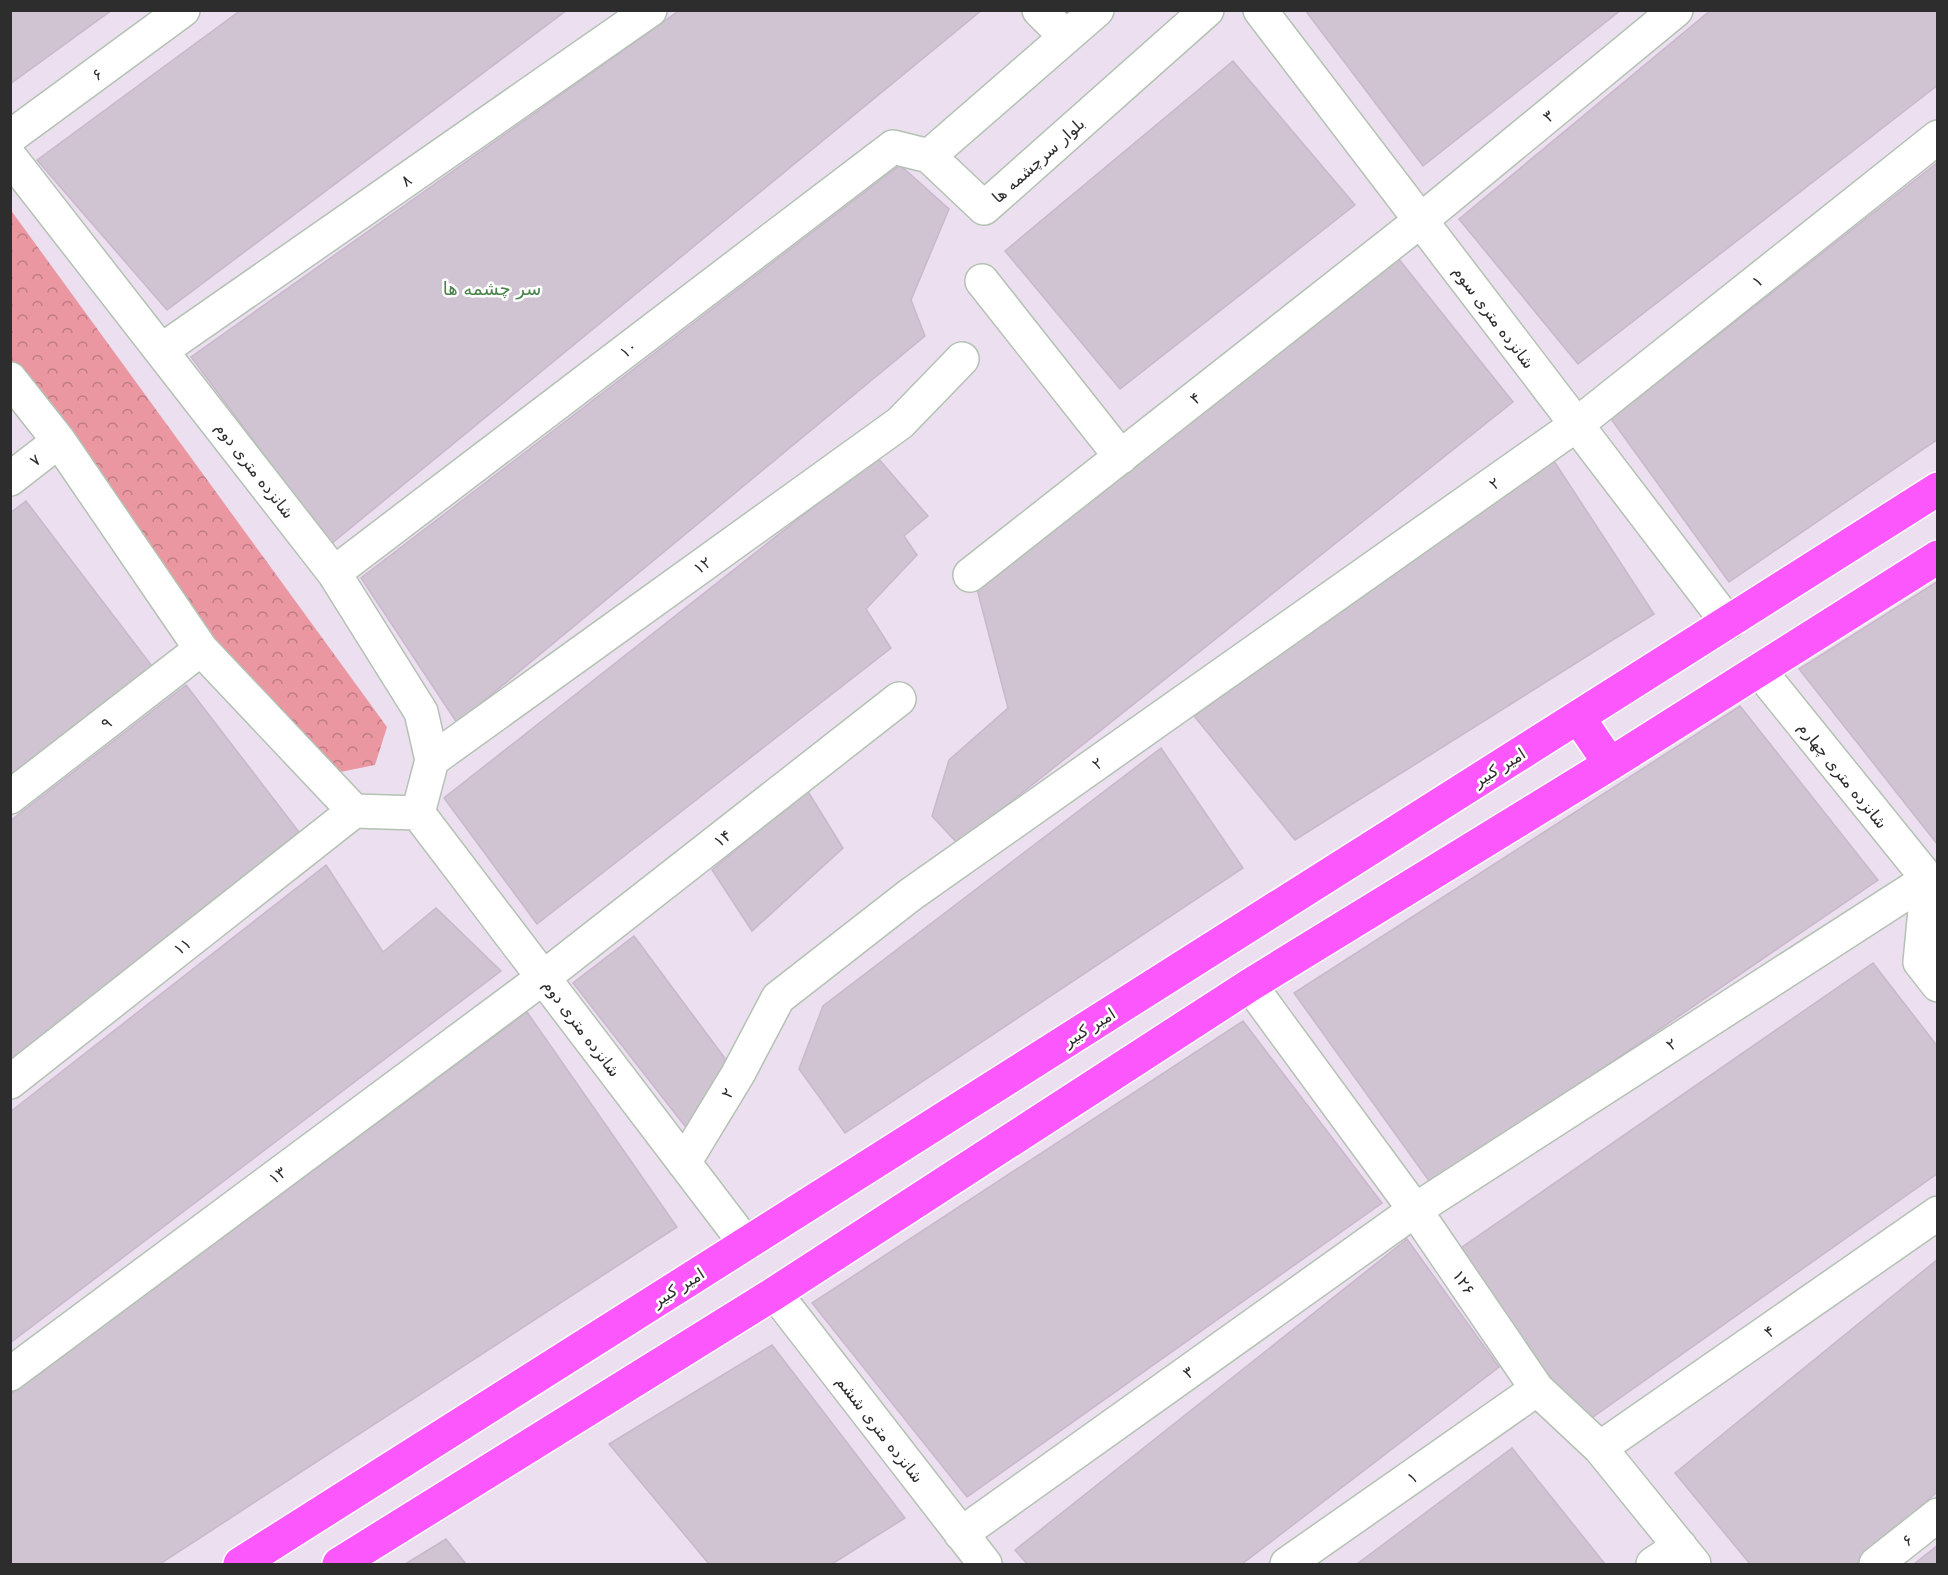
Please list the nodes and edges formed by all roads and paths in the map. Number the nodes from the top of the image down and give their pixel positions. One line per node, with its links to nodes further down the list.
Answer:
1 (183, 10): 9 (street, ۶)
2 (650, 10): 15 (street, ۸)
3 (1039, 10): 8 (street)
4 (1097, 10): 8 (street)
5 (1207, 10): 11 (street, بلوار سرچشمه ها)
6 (1260, 10): 13 (street, شانزده متری سوم)
7 (1676, 10): 13 (street, ۳)
8 (1066, 37): 11 (street)
9 (10, 137)
10 (1938, 137): 18 (street, ۱)
11 (929, 156): 24 (street, ۱۰)
12 (10, 157): 15 (street, شانزده متری دوم)
13 (1420, 221): 18 (street, شانزده متری سوم); 20 (street, ۴)
14 (982, 281): 20 (street)
15 (162, 350): 24 (street, شانزده متری دوم)
16 (962, 359): 31 (street, ۱۲)
17 (10, 379): 19 (street)
18 (1576, 425): 26 (street, شانزده متری سوم); 41 (street, ۲)
19 (59, 441): 21 (street, ۷); 27 (street)
20 (1121, 457): 25 (street, ۴)
21 (10, 479)
22 (1938, 489): 26 (main road, امیر کبیر)
23 (1938, 557): 28 (main road)
24 (334, 573): 31 (street, شانزده متری دوم)
25 (970, 575)
26 (1728, 623): 30 (main road, امیر کبیر)
27 (201, 649): 33 (street, ۹); 34 (street)
28 (1759, 670): 32 (main road); 36 (street, شانزده متری چهارم)
29 (899, 699): 37 (street, ۱۴)
30 (1578, 717): 32 (main road); 44 (main road, امیر کبیر)
31 (432, 759): 35 (street, شانزده متری دوم)
32 (1610, 764): 38 (main road)
33 (10, 797)
34 (354, 811): 35 (street); 40 (street, ۱۱)
35 (418, 813): 37 (street, شانزده متری دوم)
36 (1933, 880): 39 (street); 42 (street, ۲)
37 (544, 977): 41 (street, شانزده متری دوم); 46 (street, ۱۳)
38 (1250, 985): 42 (street, ۱۲۶); 45 (main road)
39 (1938, 985)
40 (10, 1082)
41 (684, 1163): 44 (street, شانزده متری دوم)
42 (1415, 1210): 47 (street, ۱۲۶); 50 (street, ۳)
43 (1938, 1213): 48 (street, ۴)
44 (746, 1244): 52 (main road, امیر کبیر)
45 (775, 1293): 50 (street, شانزده متری ششم); 53 (main road)
46 (10, 1374)
47 (1537, 1389): 48 (street, ۱۲۶); 55 (street, ۱)
48 (1600, 1448): 51 (street, ۱۲۶)
49 (1938, 1515): 57 (street, ۶)
50 (961, 1534): 54 (street, شانزده متری ششم)
51 (1687, 1555): 56 (street)
52 (240, 1564)
53 (339, 1564)
54 (985, 1564)
55 (1287, 1564)
56 (1653, 1564)
57 (1876, 1564)

